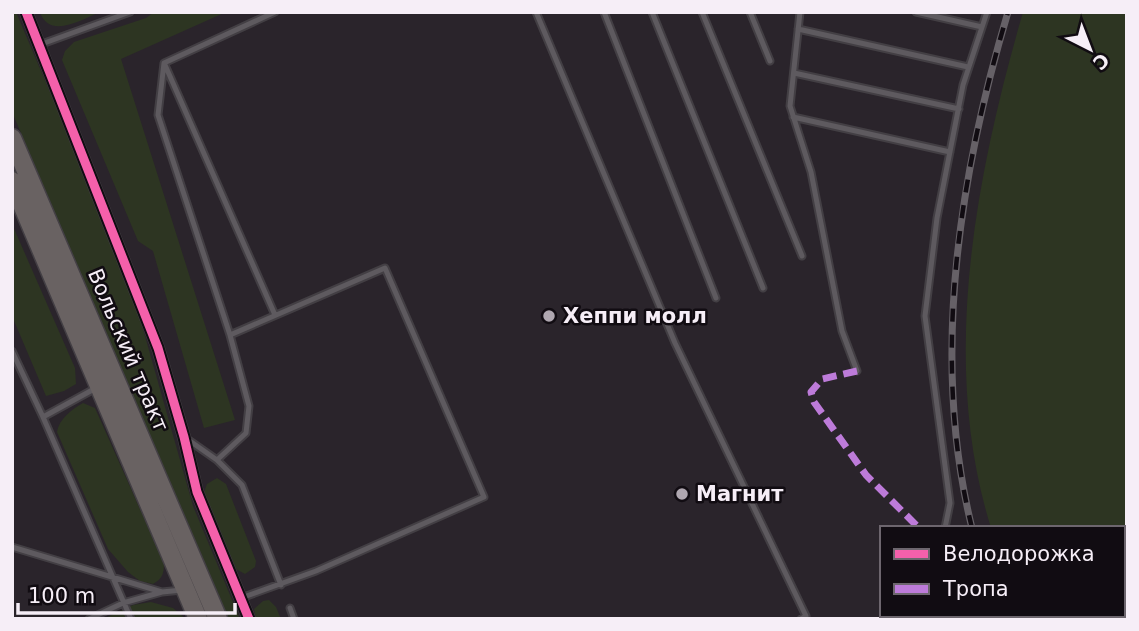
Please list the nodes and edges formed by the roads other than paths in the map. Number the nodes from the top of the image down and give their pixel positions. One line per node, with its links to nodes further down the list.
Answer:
1 (26, 12): 14 (street)
2 (130, 12): 14 (lane)
3 (275, 12): 16 (lane)
4 (536, 12): 50 (lane)
5 (604, 12): 26 (lane)
6 (652, 12): 25 (lane)
7 (702, 12): 24 (lane)
8 (750, 12): 15 (lane)
9 (800, 12): 13 (lane)
10 (916, 12): 12 (lane)
11 (987, 12): 12 (lane)
12 (982, 27): 17 (lane)
13 (798, 29): 17 (lane); 18 (lane)
14 (39, 45): 33 (street)
15 (771, 61)
16 (164, 63): 27 (lane); 28 (lane)
17 (968, 67): 19 (lane)
18 (794, 73): 19 (lane); 20 (lane)
19 (959, 109): 22 (lane)
20 (793, 117): 22 (lane); 30 (lane)
21 (12, 138): 47 (main road, Вольский тракт)
22 (950, 152): 35 (lane)
23 (12, 181): 31 (main road, Вольский тракт)
24 (802, 256)
25 (763, 288)
26 (716, 298)
27 (275, 315): 28 (lane); 38 (lane)
28 (230, 335): 34 (lane)
29 (12, 351): 32 (lane)
30 (857, 371)
31 (100, 386): 32 (lane); 39 (main road, Вольский тракт)
32 (43, 417): 37 (lane)
33 (184, 437): 34 (lane); 41 (street)
34 (216, 460): 38 (lane)
35 (945, 526)
36 (12, 547): 37 (lane)
37 (111, 575): 40 (lane); 42 (lane)
38 (281, 585): 41 (lane)
39 (186, 590): 40 (lane); 46 (main road, Вольский тракт)
40 (162, 592): 42 (lane)
41 (240, 598): 48 (street)
42 (123, 603): 44 (lane); 45 (lane)
43 (290, 608): 49 (lane)
44 (89, 619)
45 (131, 619)
46 (198, 619)
47 (218, 619)
48 (249, 619)
49 (294, 619)
50 (801, 619)

